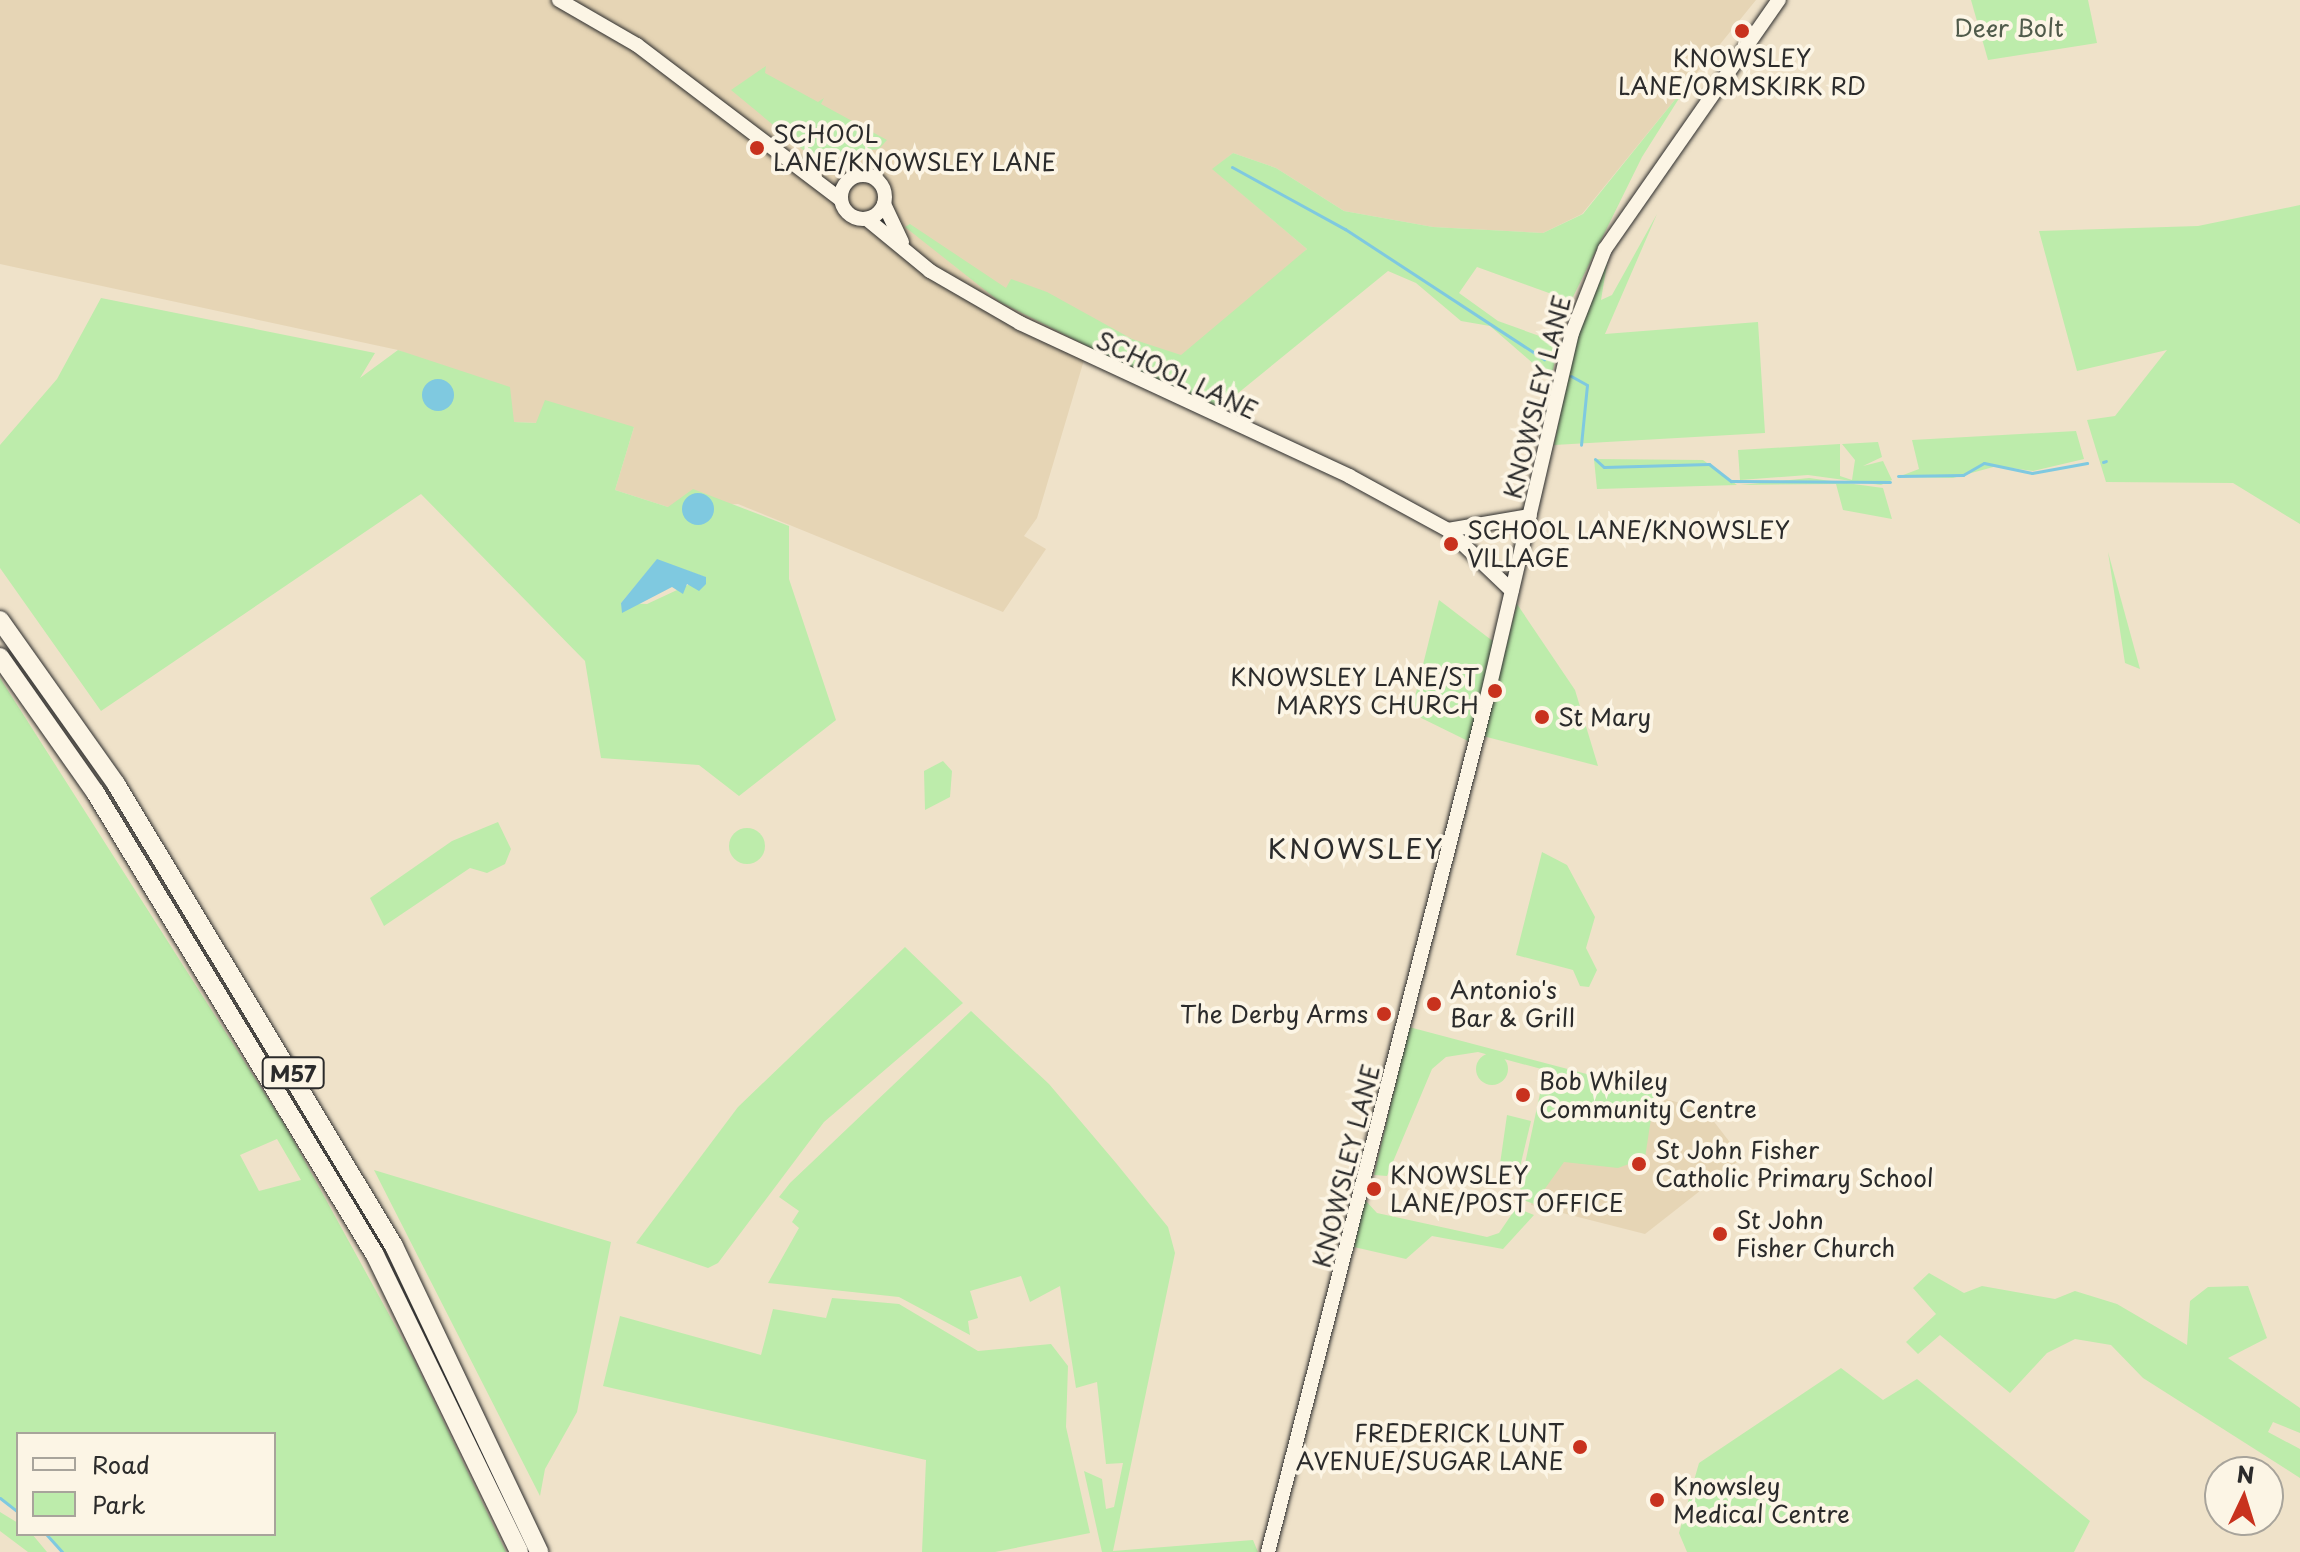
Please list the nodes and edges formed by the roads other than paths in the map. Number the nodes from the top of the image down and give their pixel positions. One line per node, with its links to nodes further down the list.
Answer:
1 (559, 0): 3 (main road)
2 (1779, 0): 9 (main road, KNOWSLEY LANE)
3 (815, 176): 4 (main road); 5 (main road)
4 (849, 180): 5 (main road); 6 (main road)
5 (840, 199): 7 (main road)
6 (884, 204): 7 (main road); 8 (main road, SCHOOL LANE)
7 (867, 219): 8 (main road, SCHOOL LANE)
8 (904, 246): 10 (main road, SCHOOL LANE)
9 (1530, 516): 10 (main road); 11 (main road, KNOWSLEY LANE)
10 (1445, 529): 11 (main road, SCHOOL LANE)
11 (1512, 591): 16 (main road, KNOWSLEY LANE)
12 (0, 620): 15 (highway, M57)
13 (0, 657): 14 (highway, M57)
14 (519, 1552)
15 (539, 1552)
16 (1268, 1552)

